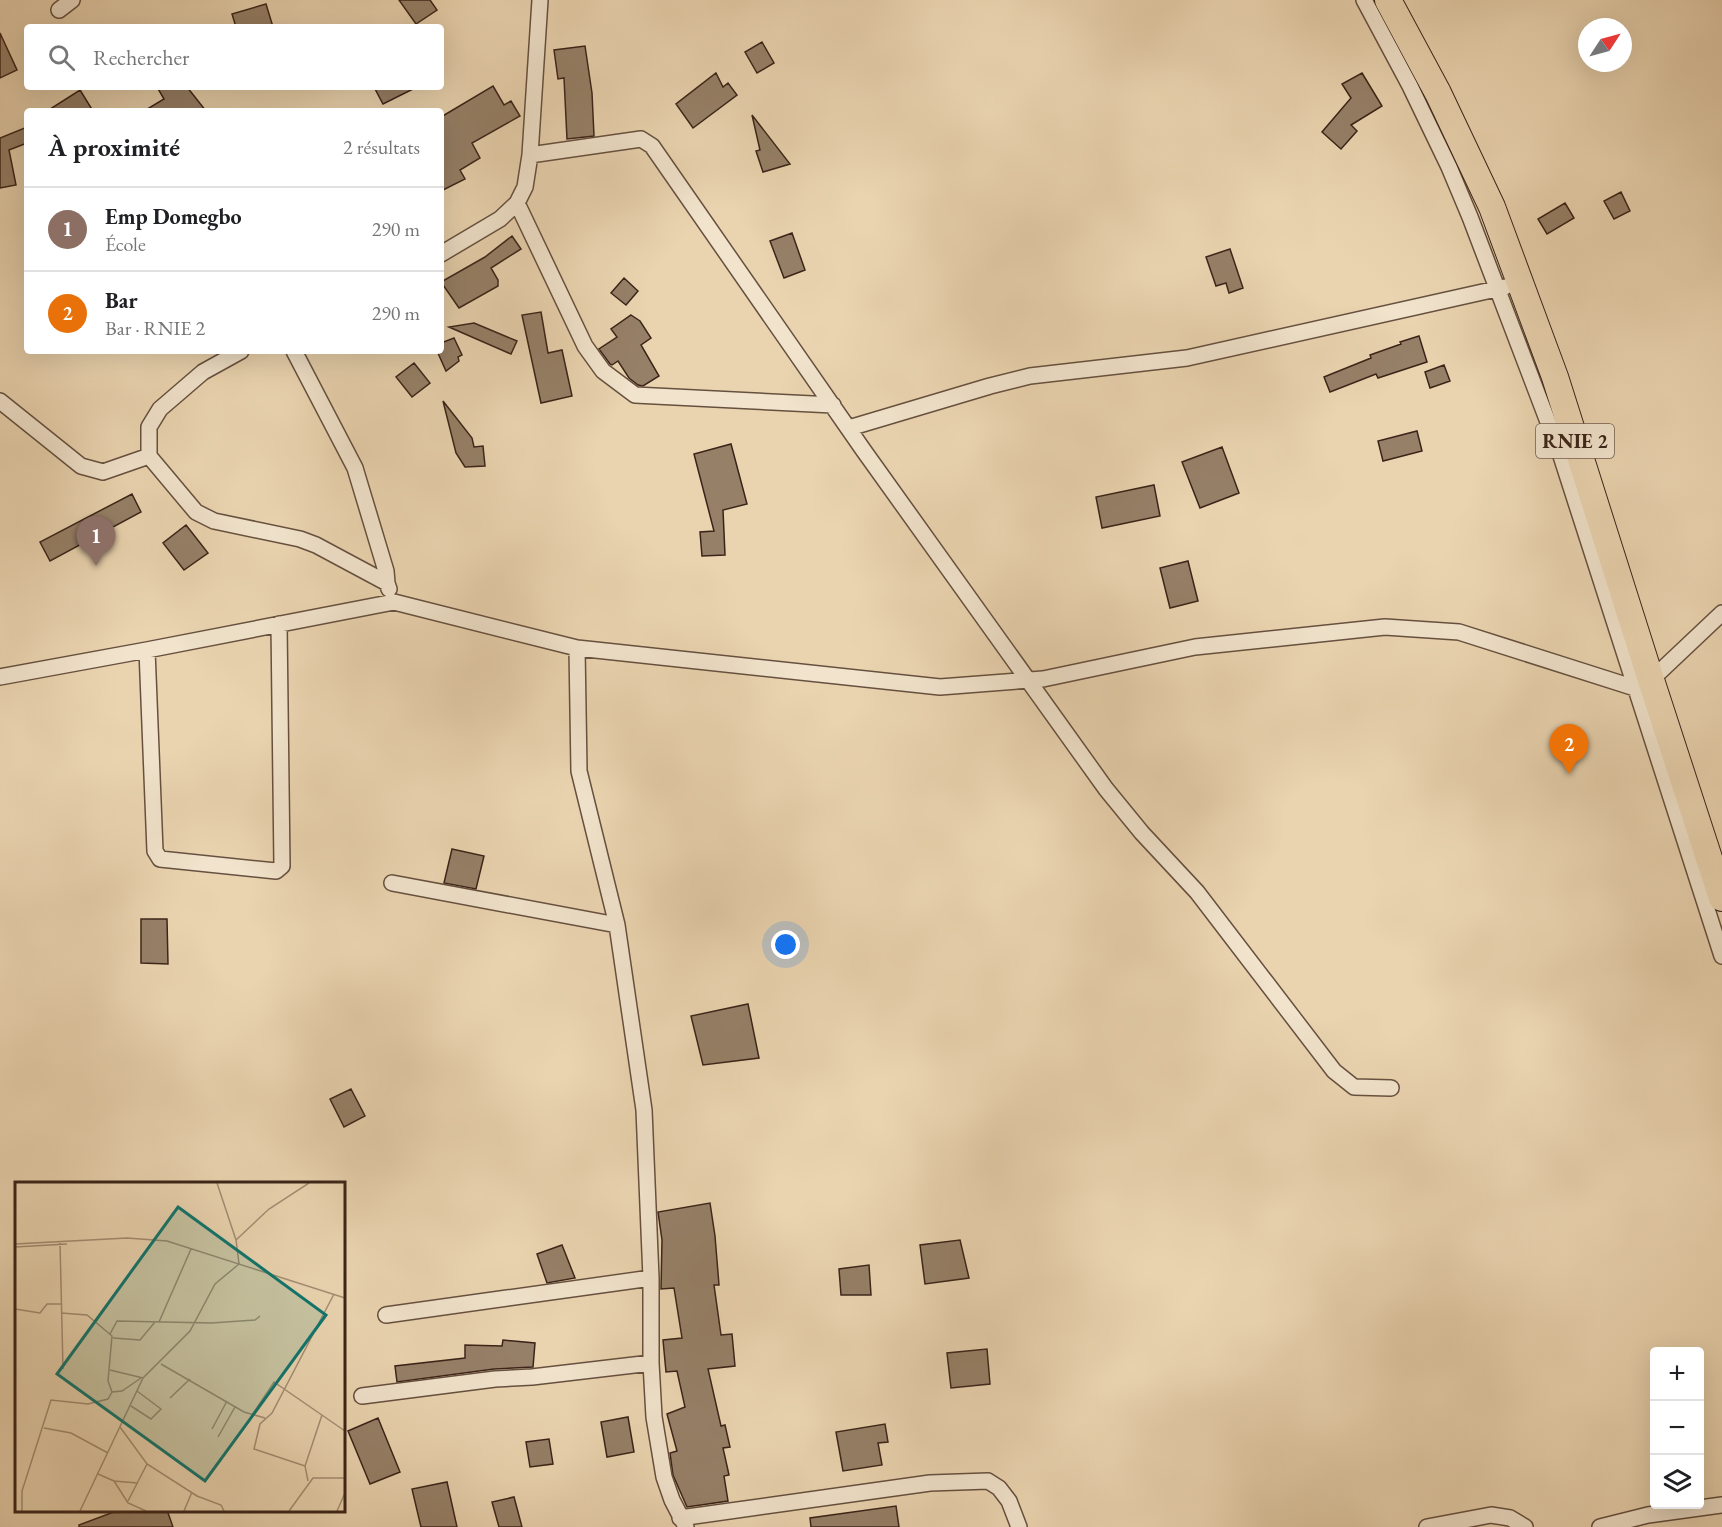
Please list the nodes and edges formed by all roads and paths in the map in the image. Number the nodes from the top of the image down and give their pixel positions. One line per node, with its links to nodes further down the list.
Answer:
1 (72, 0): 5 (street)
2 (540, 0): 6 (street)
3 (1364, 0): 9 (street)
4 (1388, 0): 9 (highway, RNIE 2 / RNIE 2)
5 (59, 10)
6 (530, 155): 7 (street); 13 (street)
7 (517, 204): 8 (street); 13 (street)
8 (444, 252)
9 (1509, 286): 14 (street); 24 (highway, RNIE 2 / RNIE 2)
10 (236, 354): 15 (street)
11 (296, 354): 16 (street)
12 (0, 401): 15 (street)
13 (833, 405): 14 (street)
14 (849, 428): 23 (street)
15 (149, 456): 16 (street)
16 (387, 583): 17 (street)
17 (394, 602): 19 (street); 20 (street)
18 (1722, 613): 24 (street)
19 (279, 624): 21 (street); 21 (street)
20 (577, 648): 23 (street); 27 (street)
21 (147, 650): 22 (street)
22 (0, 677)
23 (1028, 680): 24 (street); 29 (street)
24 (1643, 684): 26 (highway, RNIE 2 / RNIE 2); 28 (street)
25 (392, 883): 27 (street)
26 (1722, 897)
27 (617, 925): 30 (street)
28 (1722, 956)
29 (1391, 1088)
30 (651, 1278): 31 (street); 32 (street)
31 (386, 1315)
32 (651, 1364): 33 (street); 35 (street)
33 (362, 1396)
34 (1722, 1504): 39 (street)
35 (683, 1522): 36 (street)
36 (1019, 1527)
37 (1428, 1527): 38 (street)
38 (1525, 1527)
39 (1600, 1527)

